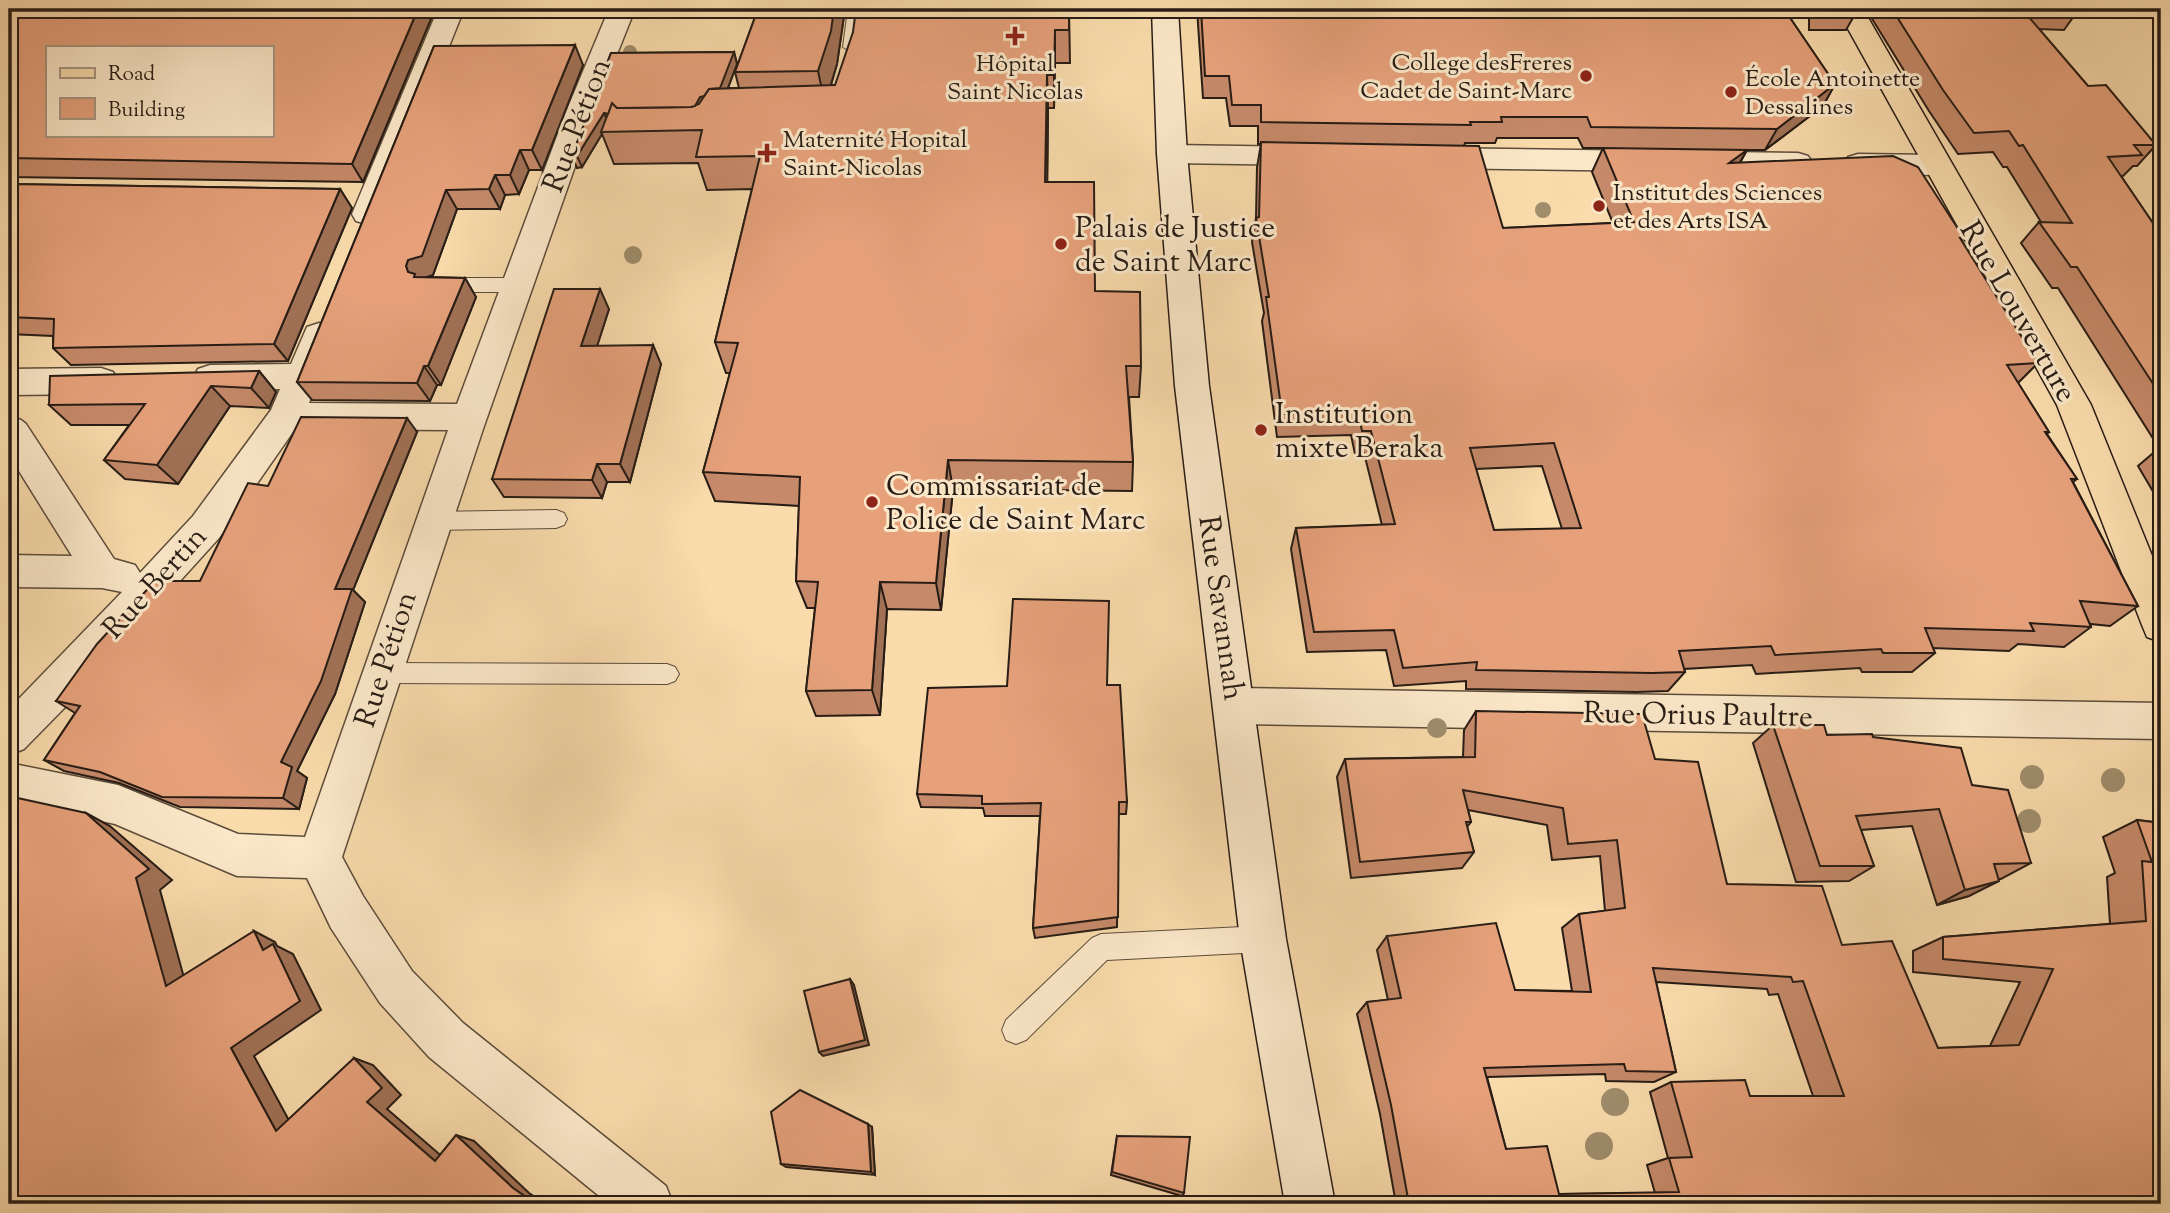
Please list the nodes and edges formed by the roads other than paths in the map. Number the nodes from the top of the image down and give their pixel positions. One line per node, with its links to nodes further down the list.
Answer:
1 (451, 9): 11 (street)
2 (622, 9): 13 (street, Rue Pétion)
3 (856, 9): 6 (lane)
4 (1165, 9): 7 (street, Rue Savannah)
5 (1850, 9): 10 (main road, Rue Louverture)
6 (848, 65)
7 (1172, 154): 8 (street); 30 (street, Rue Savannah)
8 (1339, 157)
9 (1409, 158): 10 (street)
10 (1937, 165): 27 (main road, Rue Louverture)
11 (355, 243)
12 (430, 285): 13 (lane)
13 (518, 285): 20 (street, Rue Pétion)
14 (332, 303): 15 (street, Rue Bertin)
15 (303, 376): 16 (street); 19 (street, Rue Bertin)
16 (183, 379)
17 (130, 380): 18 (street)
18 (9, 382)
19 (286, 416): 20 (street); 26 (street, Rue Bertin)
20 (469, 417): 23 (street, Rue Pétion)
21 (9, 429): 25 (street)
22 (556, 519): 23 (lane)
23 (432, 521): 28 (street, Rue Pétion)
24 (9, 571): 25 (street)
25 (102, 572): 26 (street)
26 (152, 583): 32 (street, Rue Bertin)
27 (2161, 625)
28 (380, 673): 29 (lane); 34 (street, Rue Pétion)
29 (667, 674)
30 (1235, 706): 31 (street, Rue Orius Paultre); 35 (street, Rue Savannah)
31 (2161, 721)
32 (9, 736)
33 (9, 782): 34 (street)
34 (320, 859): 37 (street)
35 (1263, 939): 36 (lane); 38 (street, Rue Savannah)
36 (1016, 1030)
37 (648, 1204)
38 (1310, 1204)

